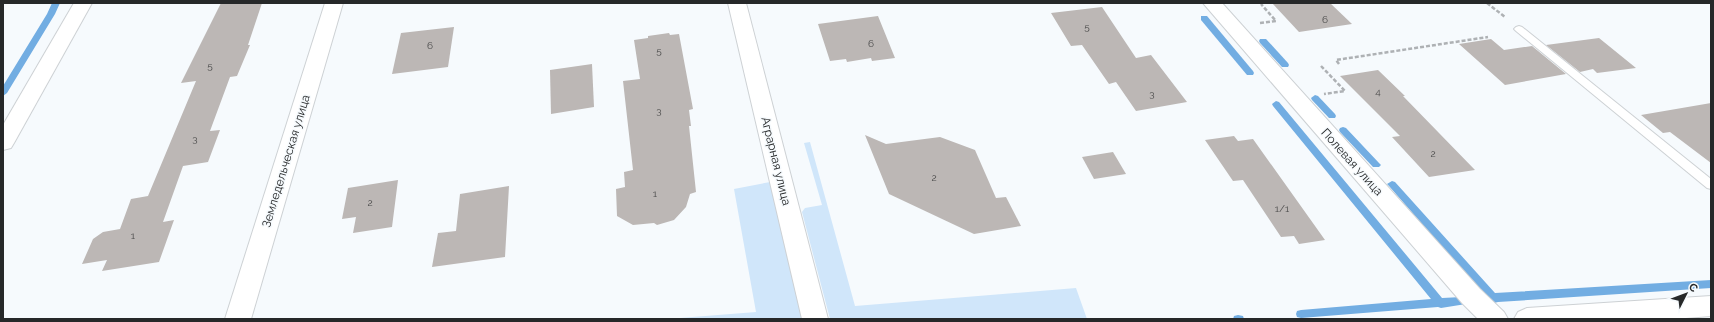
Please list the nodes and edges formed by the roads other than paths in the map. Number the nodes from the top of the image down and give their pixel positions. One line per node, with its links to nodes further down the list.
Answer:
1 (83, 3): 6 (street)
2 (334, 3): 10 (street, Земледельческая улица)
3 (737, 3): 11 (street, Аграрная улица)
4 (1212, 3): 8 (street, Полевая улица)
5 (1519, 29): 7 (lane)
6 (3, 143)
7 (1711, 185)
8 (1482, 306)
9 (1711, 306): 12 (street)
10 (238, 319)
11 (815, 319)
12 (1527, 319)

